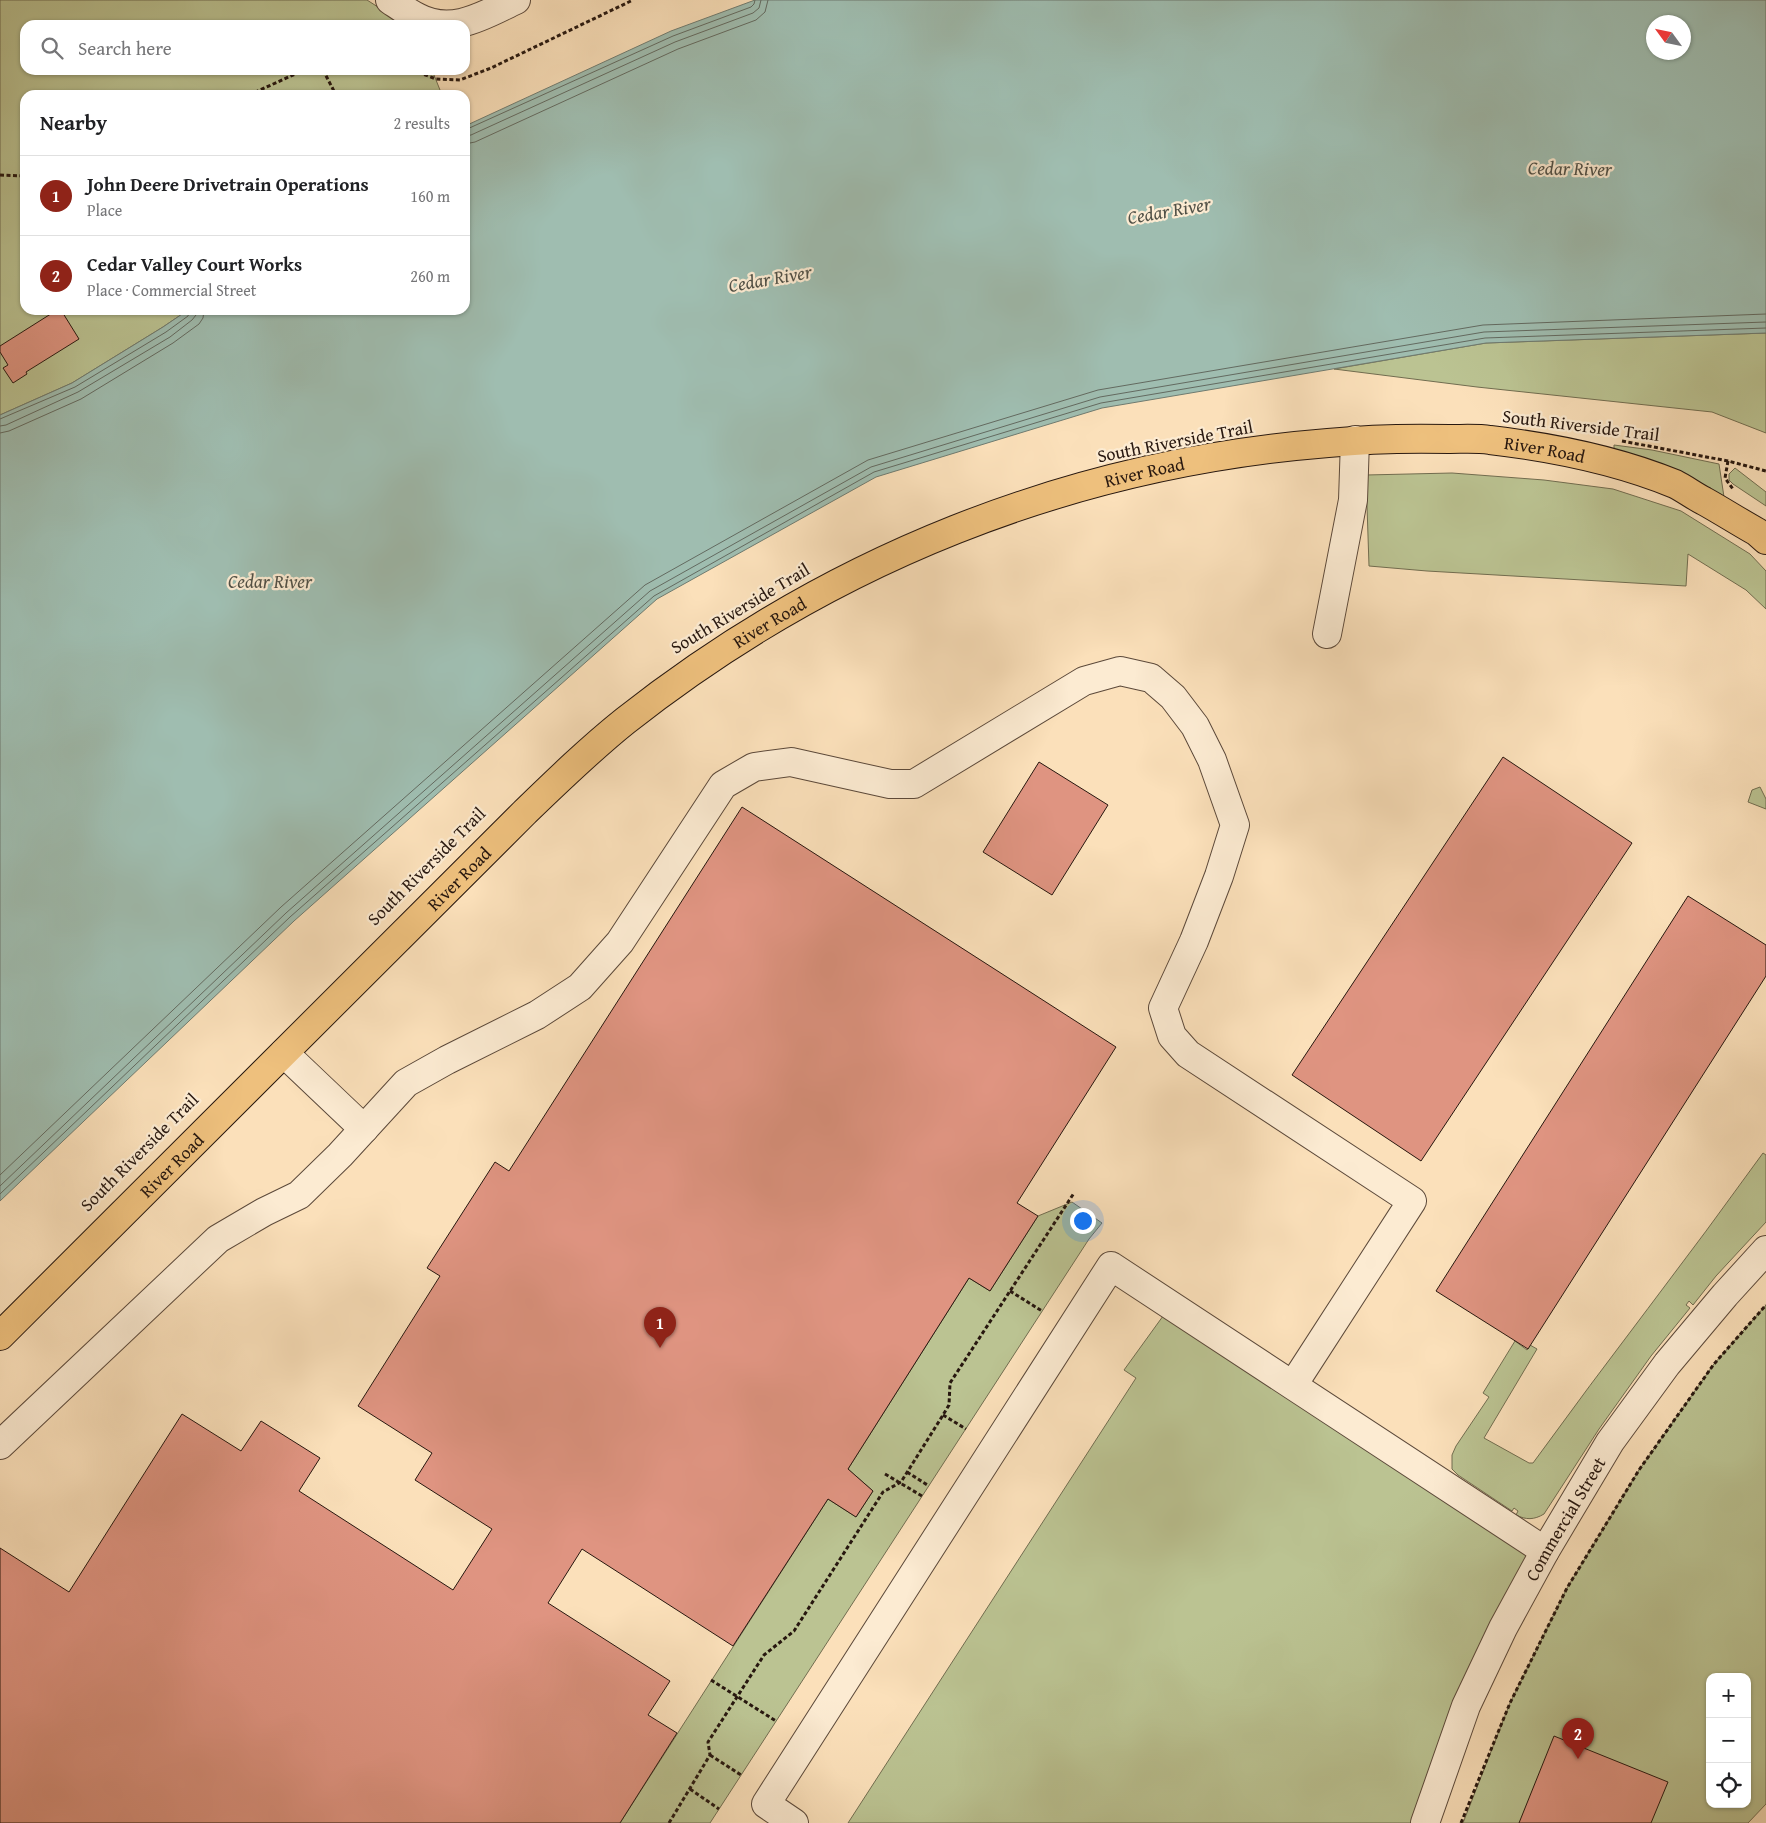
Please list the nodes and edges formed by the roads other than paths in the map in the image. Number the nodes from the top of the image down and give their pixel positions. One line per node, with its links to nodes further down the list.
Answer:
1 (390, 0): 3 (street)
2 (516, 0): 4 (street)
3 (426, 20)
4 (470, 21)
5 (1355, 440): 6 (main road, River Road); 7 (street); 8 (main road, River Road)
6 (1766, 540)
7 (1327, 634)
8 (284, 1052): 9 (street); 11 (main road, River Road)
9 (364, 1129): 12 (street); 13 (street)
10 (1766, 1250): 14 (street, Commercial Street)
11 (0, 1336)
12 (1293, 1385): 14 (street); 15 (street)
13 (0, 1445)
14 (1545, 1551): 16 (street, Commercial Street)
15 (794, 1823)
16 (1425, 1823)

